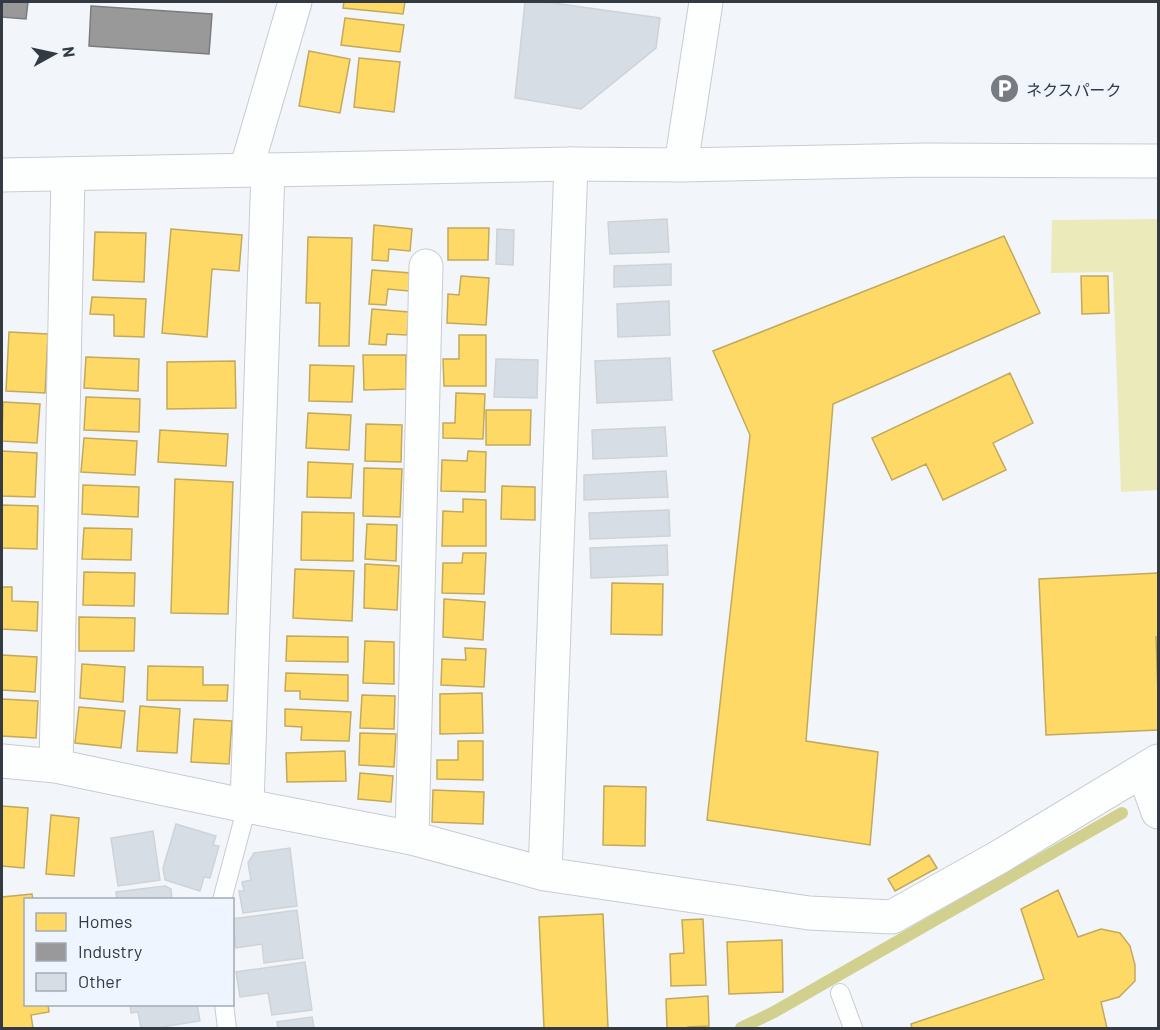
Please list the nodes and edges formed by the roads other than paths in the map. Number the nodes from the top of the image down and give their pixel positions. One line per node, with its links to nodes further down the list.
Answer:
1 (296, 2): 6 (street)
2 (706, 2): 5 (street)
3 (1158, 161): 5 (street)
4 (571, 164): 5 (street); 6 (street); 16 (street)
5 (681, 165)
6 (257, 170): 7 (street); 13 (street)
7 (68, 174): 8 (street); 11 (street)
8 (2, 175)
9 (426, 266): 15 (street)
10 (2, 761): 11 (street)
11 (56, 766): 13 (street)
12 (1151, 766): 14 (street); 16 (street)
13 (247, 806): 15 (street); 17 (lane)
14 (1158, 812)
15 (412, 838): 16 (street)
16 (545, 874)
17 (223, 898)
18 (840, 993): 21 (lane)
19 (224, 1006): 20 (lane)
20 (227, 1029)
21 (853, 1029)

